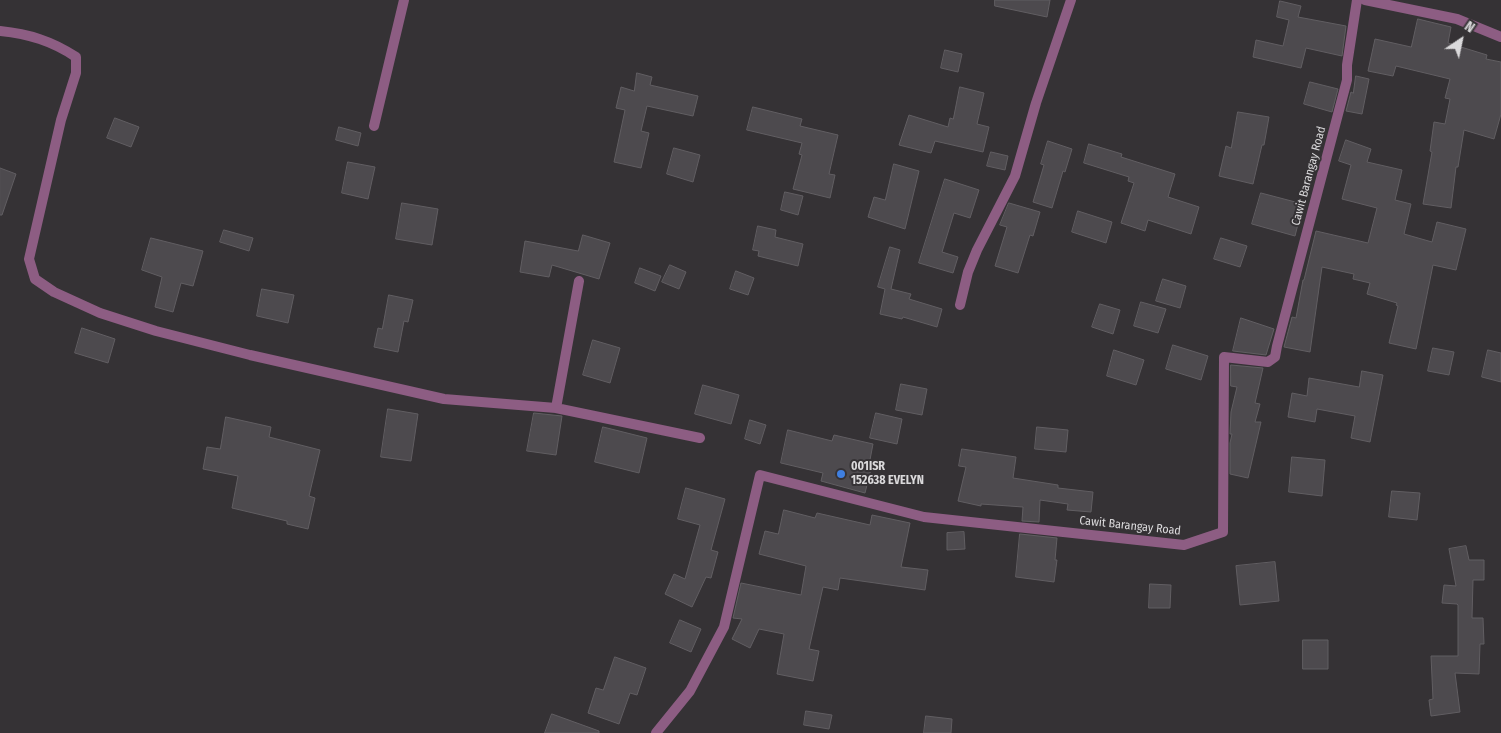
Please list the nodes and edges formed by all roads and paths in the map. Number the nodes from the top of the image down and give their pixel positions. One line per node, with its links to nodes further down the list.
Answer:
1 (404, 0): 7 (street)
2 (1071, 0): 9 (street)
3 (1358, 0): 12 (street, Cawit Barangay Road)
4 (1365, 0): 6 (street)
5 (0, 31): 10 (street)
6 (1501, 37)
7 (374, 126)
8 (579, 281): 10 (street)
9 (960, 305)
10 (556, 408): 11 (street)
11 (700, 438)
12 (656, 733)

